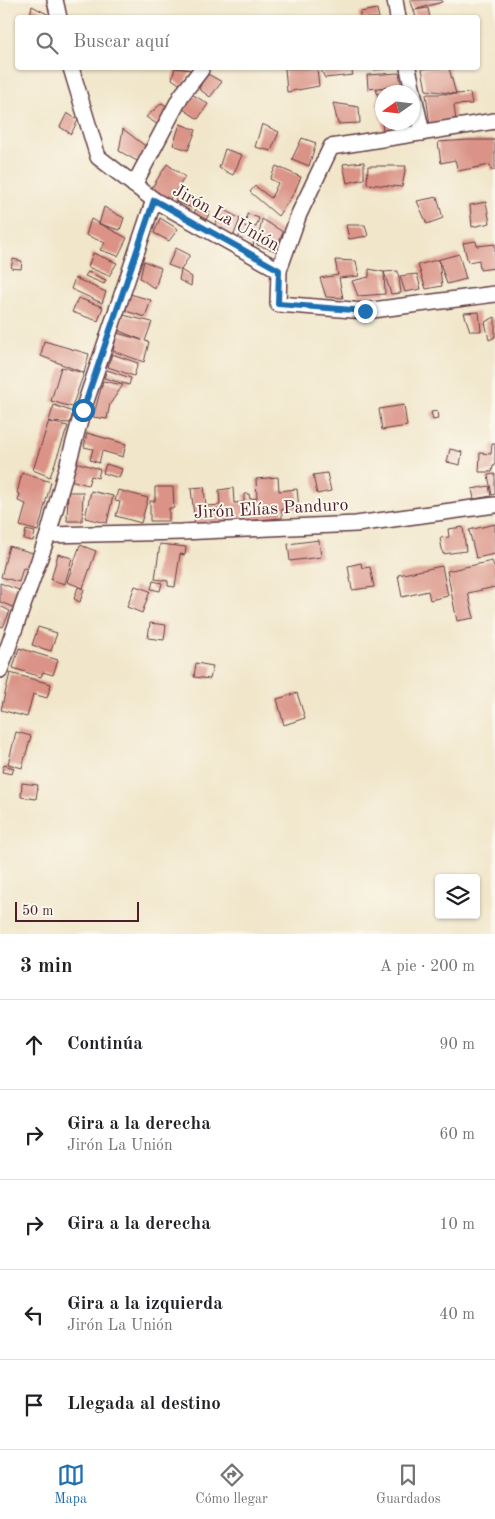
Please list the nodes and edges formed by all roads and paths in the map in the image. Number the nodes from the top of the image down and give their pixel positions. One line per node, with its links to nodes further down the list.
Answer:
1 (56, 0): 3 (street)
2 (395, 0): 4 (street)
3 (58, 15)
4 (398, 15)
5 (71, 70): 10 (street, Jirón La Unión)
6 (200, 70): 10 (street)
7 (408, 70): 9 (street)
8 (495, 121): 9 (street)
9 (422, 133): 12 (street)
10 (134, 185): 11 (street, Jirón La Unión)
11 (154, 200): 12 (street, Jirón La Unión); 15 (street)
12 (279, 270): 13 (street)
13 (495, 294)
14 (495, 504): 15 (street, Jirón Elías Panduro)
15 (48, 535): 16 (street)
16 (0, 670)

